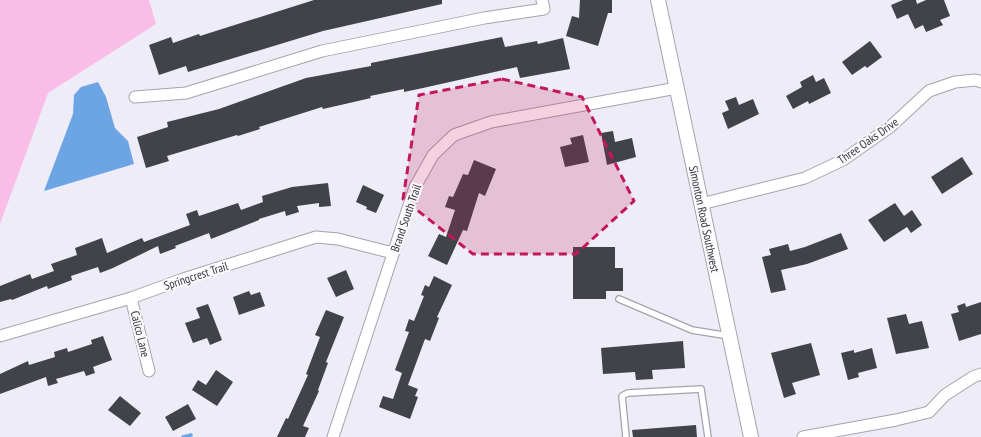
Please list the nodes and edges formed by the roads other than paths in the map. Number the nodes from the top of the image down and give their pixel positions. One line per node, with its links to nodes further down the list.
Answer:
1 (542, 0): 5 (street)
2 (658, 0): 4 (street, Simonton Road Southwest)
3 (981, 82): 6 (street, Three Oaks Drive)
4 (677, 88): 6 (street, Simonton Road Southwest); 7 (street, Brand South Trail)
5 (135, 98)
6 (701, 204): 11 (street, Simonton Road Southwest)
7 (393, 253): 8 (street, Springcrest Trail); 14 (street, Brand South Trail)
8 (131, 298): 10 (street, Springcrest Trail); 12 (street, Calico Lane)
9 (619, 299): 11 (lane)
10 (0, 336)
11 (729, 336): 17 (street, Simonton Road Southwest)
12 (149, 370)
13 (981, 374): 18 (street)
14 (333, 437)
15 (626, 437): 16 (lane)
16 (708, 437)
17 (751, 437)
18 (804, 437)

